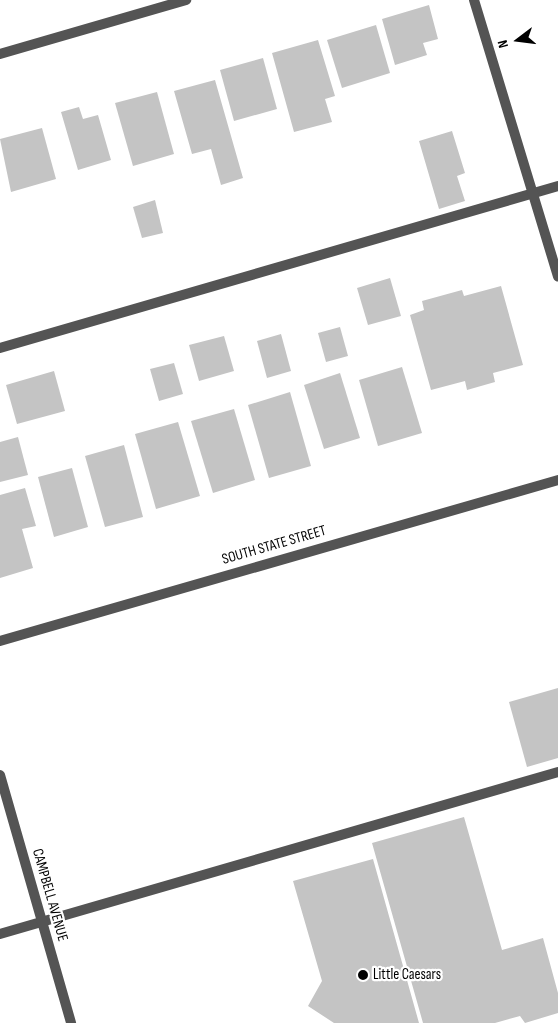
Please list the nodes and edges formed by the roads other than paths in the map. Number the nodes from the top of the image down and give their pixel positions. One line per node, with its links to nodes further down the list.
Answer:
1 (186, 0): 3 (street)
2 (474, 0): 5 (street)
3 (0, 54)
4 (558, 186): 5 (street)
5 (533, 194): 6 (street); 7 (street)
6 (558, 277)
7 (0, 348)
8 (558, 480): 9 (street, SOUTH STATE STREET)
9 (0, 641)
10 (558, 772): 12 (street)
11 (0, 775): 12 (street, CAMPBELL AVENUE)
12 (43, 922): 13 (street); 14 (street, CAMPBELL AVENUE)
13 (0, 934)
14 (72, 1023)

